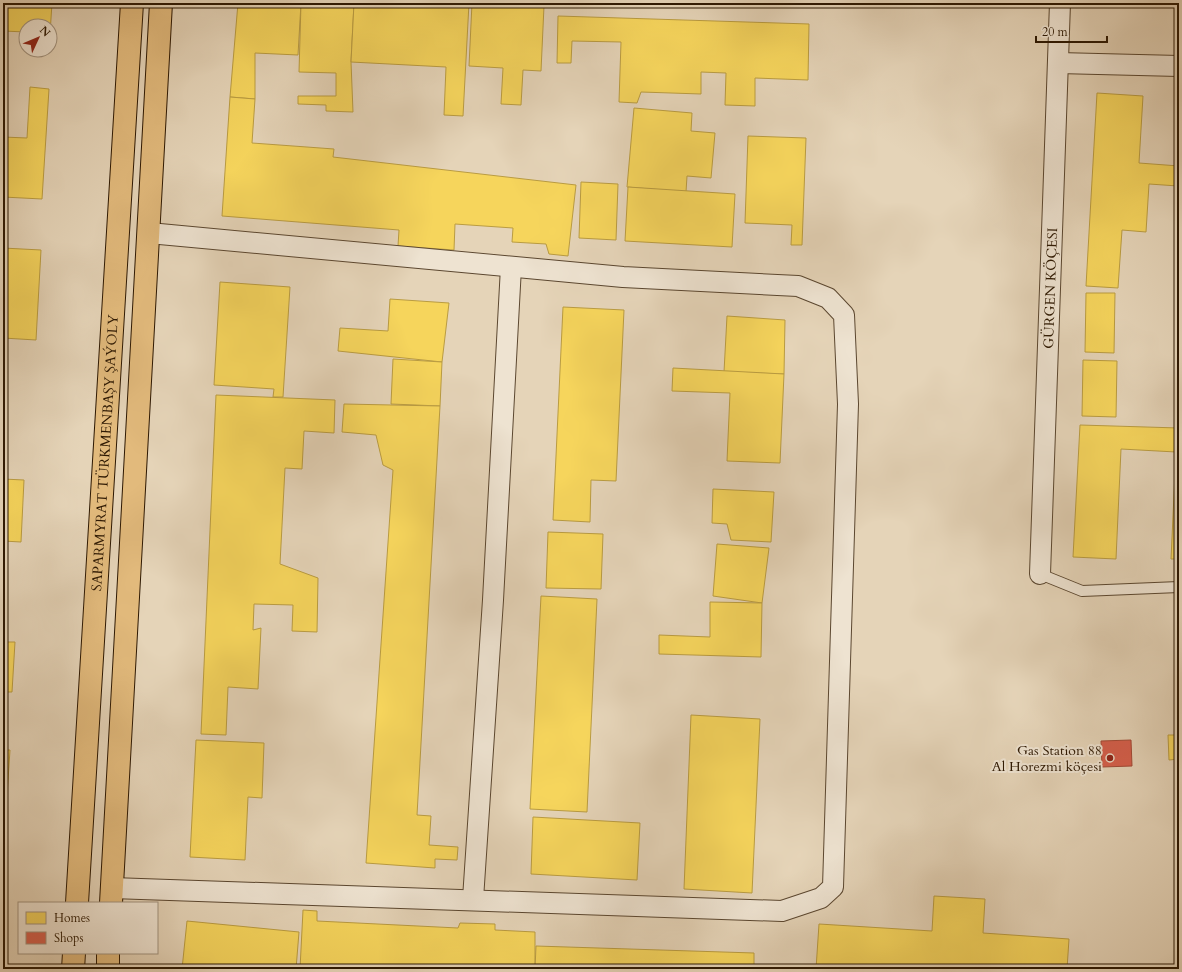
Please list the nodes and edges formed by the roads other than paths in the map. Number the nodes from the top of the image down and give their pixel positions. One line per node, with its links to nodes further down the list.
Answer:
1 (132, 3): 12 (main road, SAPARMYRAT TÜRKMENBAŞY ŞAÝOLY)
2 (161, 3): 6 (main road)
3 (1060, 3): 4 (street, GÜRGEN KÖÇESI)
4 (1058, 63): 5 (street); 8 (street, GÜRGEN KÖÇESI)
5 (1179, 66)
6 (149, 233): 7 (street); 10 (main road)
7 (511, 267): 11 (street); 11 (street)
8 (1040, 574): 9 (lane)
9 (1179, 587)
10 (112, 896): 11 (street)
11 (473, 899)
12 (77, 902)
13 (74, 954): 15 (main road)
14 (108, 954): 16 (main road)
15 (73, 969)
16 (108, 969)

